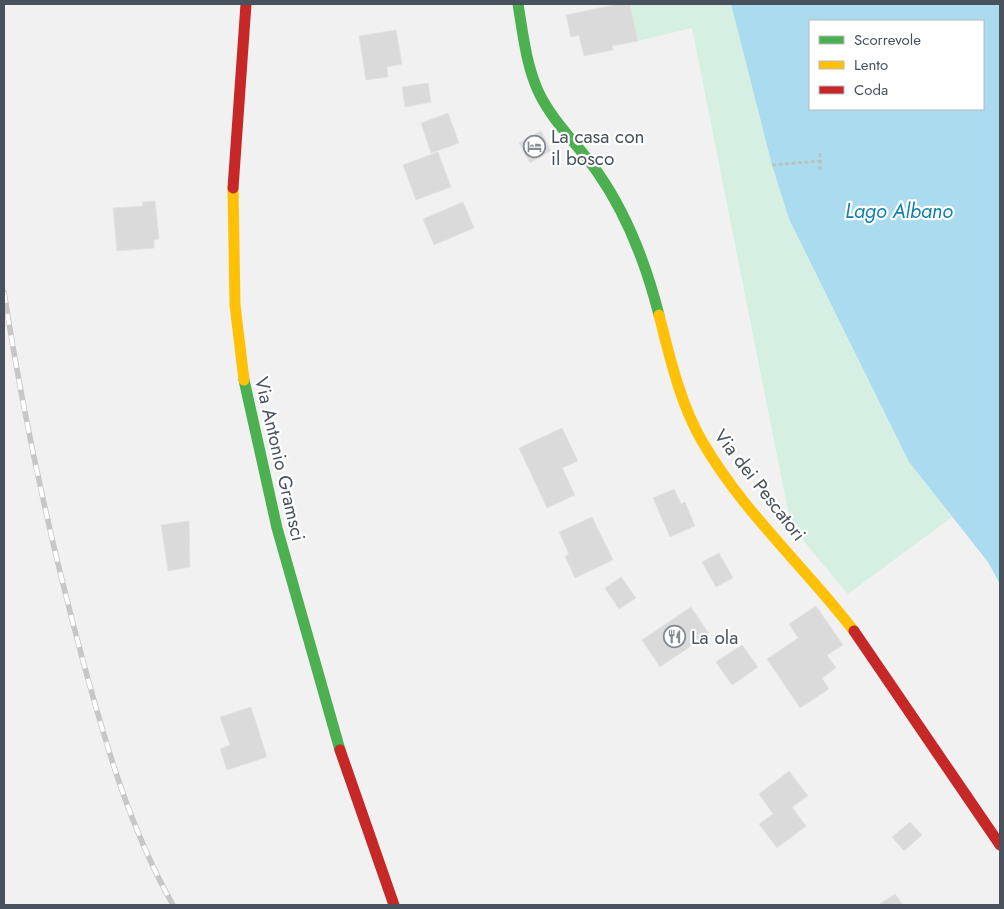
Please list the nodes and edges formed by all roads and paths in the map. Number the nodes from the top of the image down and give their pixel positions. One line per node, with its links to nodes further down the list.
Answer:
1 (246, 4): 8 (street, Via Antonio Gramsci)
2 (518, 4): 7 (street, Via dei Pescatori)
3 (820, 151): 4 (path)
4 (820, 160): 5 (path); 6 (path)
5 (772, 165)
6 (820, 170)
7 (1000, 845)
8 (394, 905)

